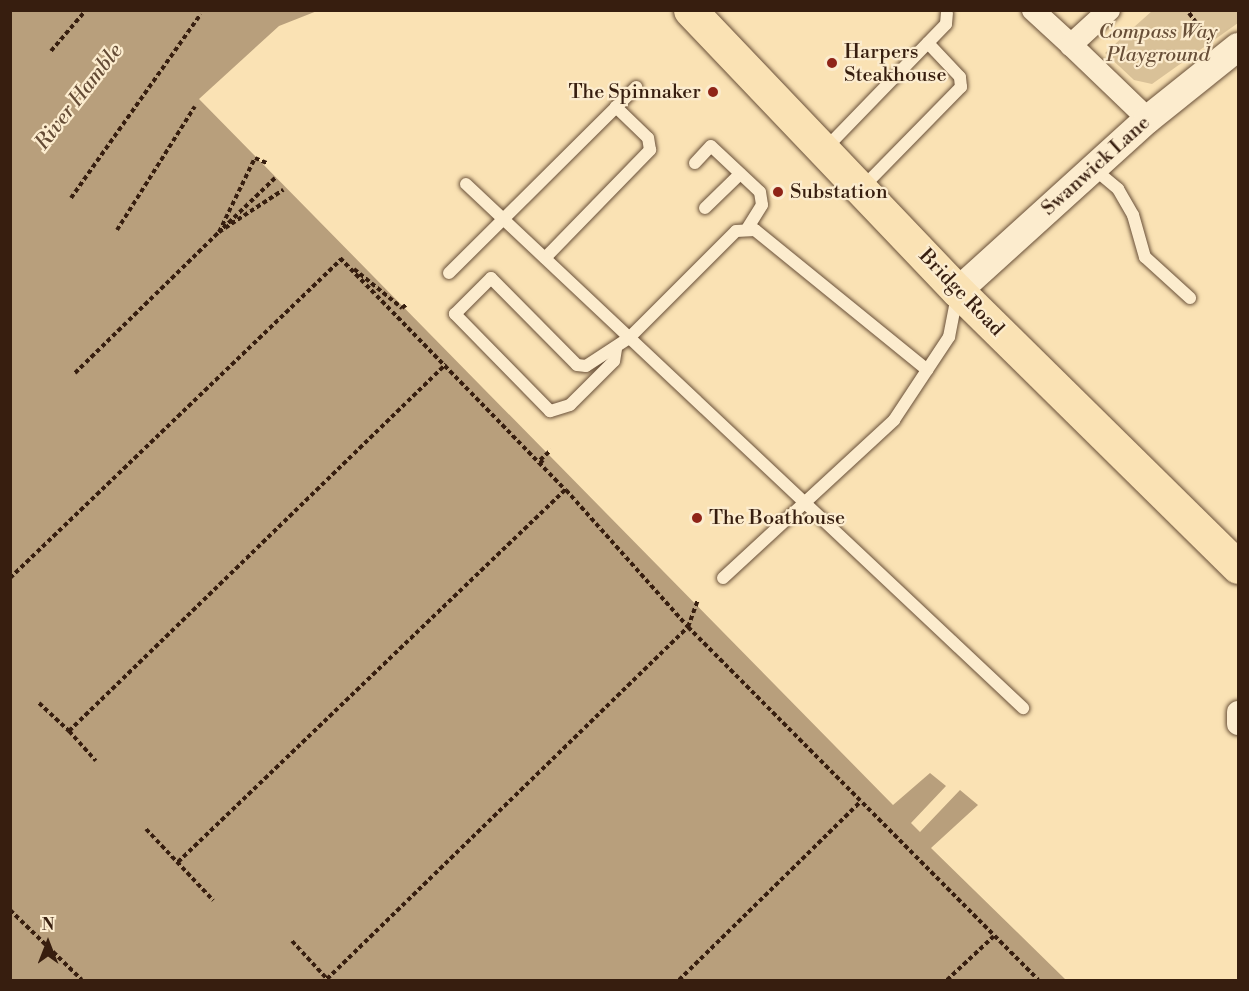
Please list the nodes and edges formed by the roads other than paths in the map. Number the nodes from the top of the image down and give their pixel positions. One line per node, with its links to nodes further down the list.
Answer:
1 (1033, 10): 6 (street)
2 (1109, 10): 6 (street)
3 (694, 12): 11 (main road, Bridge Road)
4 (947, 13): 5 (lane)
5 (928, 43): 11 (lane); 16 (lane)
6 (1071, 45): 10 (street)
7 (1231, 53): 10 (street, Swanwick Lane)
8 (636, 87): 9 (lane)
9 (616, 107): 18 (lane); 20 (lane)
10 (1148, 119): 13 (street, Swanwick Lane)
11 (824, 150): 16 (main road, Bridge Road)
12 (695, 163): 14 (lane)
13 (1093, 168): 22 (street, Swanwick Lane); 23 (lane)
14 (740, 174): 17 (lane); 19 (lane)
15 (466, 184): 18 (lane)
16 (861, 189): 22 (main road, Bridge Road)
17 (705, 208)
18 (505, 220): 20 (lane); 21 (lane)
19 (747, 229): 24 (lane); 26 (lane)
20 (545, 258): 24 (lane)
21 (448, 273)
22 (958, 291): 26 (lane); 28 (main road, Bridge Road)
23 (1190, 298)
24 (629, 338): 25 (lane); 27 (lane)
25 (616, 349): 25 (lane)
26 (927, 370): 27 (lane)
27 (805, 503): 29 (lane); 30 (lane)
28 (1239, 567)
29 (723, 579)
30 (1023, 708)
31 (1239, 712): 32 (street)
32 (1239, 724)

